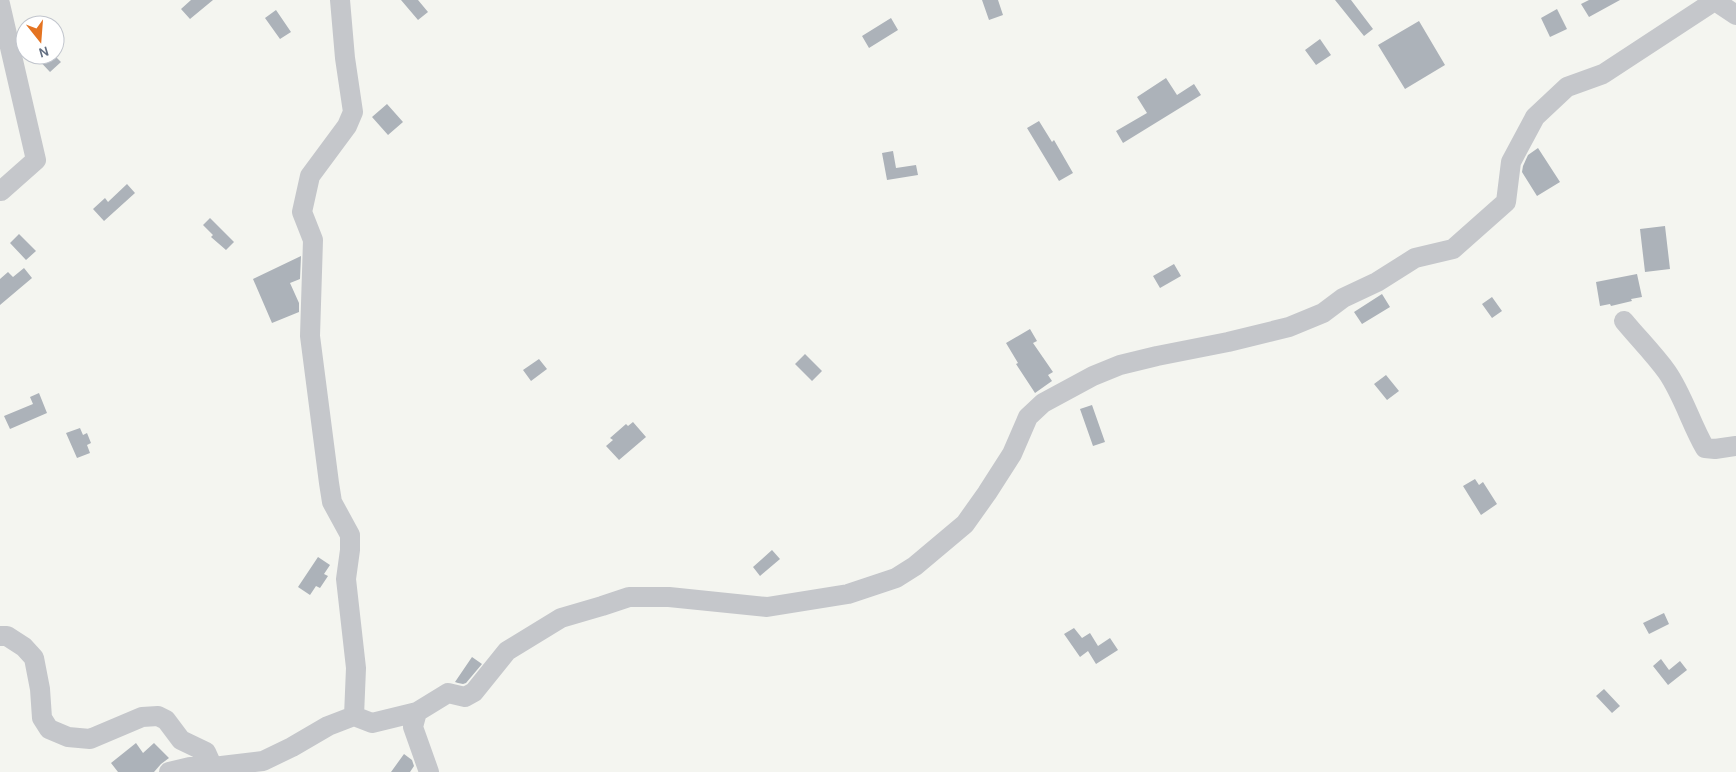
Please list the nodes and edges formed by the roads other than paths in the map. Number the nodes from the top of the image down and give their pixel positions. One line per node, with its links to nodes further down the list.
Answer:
1 (340, 0): 10 (street)
2 (1716, 1): 4 (street); 9 (street)
3 (0, 4): 5 (street)
4 (1736, 15)
5 (1, 191)
6 (1624, 321): 7 (street)
7 (1736, 446)
8 (0, 636): 11 (street)
9 (417, 712): 10 (street); 13 (street)
10 (354, 716): 11 (street)
11 (214, 769): 12 (street)
12 (169, 772)
13 (428, 772)

